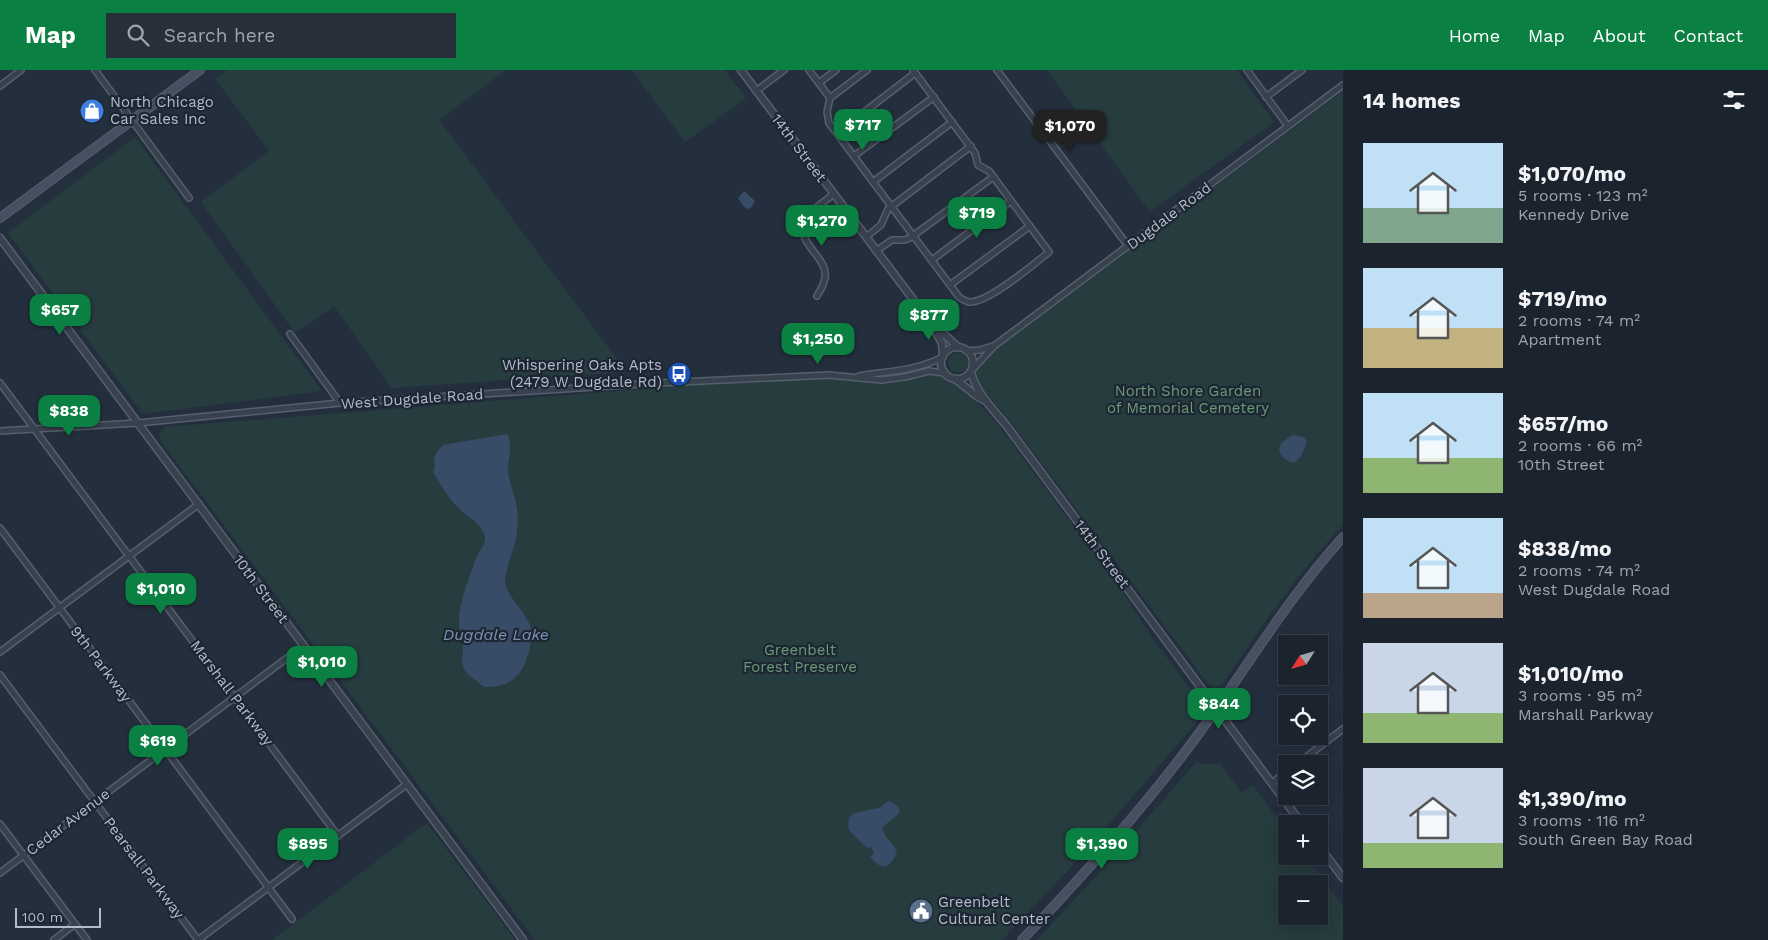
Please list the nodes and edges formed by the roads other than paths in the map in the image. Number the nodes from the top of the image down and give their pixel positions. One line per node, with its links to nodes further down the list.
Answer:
1 (21, 70): 15 (street)
2 (95, 70): 20 (street)
3 (200, 70): 20 (main road)
4 (741, 70): 16 (street, 14th Street)
5 (784, 70): 16 (street)
6 (809, 70): 13 (street)
7 (836, 70): 13 (street)
8 (867, 70): 19 (street)
9 (997, 70): 37 (street)
10 (1247, 70): 17 (street)
11 (1302, 70): 17 (street)
12 (914, 71): 18 (street); 23 (street)
13 (819, 83): 19 (street)
14 (1343, 85): 22 (street, Dugdale Road)
15 (0, 86)
16 (756, 91): 28 (street, 14th Street)
17 (1266, 96): 22 (street)
18 (934, 97): 21 (street); 25 (street)
19 (830, 98): 23 (street)
20 (132, 120): 29 (street); 32 (main road)
21 (952, 122): 24 (street); 27 (street)
22 (1288, 126): 37 (street, Dugdale Road)
23 (837, 133): 25 (street)
24 (971, 146): 26 (street); 31 (street)
25 (854, 156): 27 (street)
26 (993, 177): 30 (street); 34 (street)
27 (873, 182): 31 (street)
28 (833, 194): 36 (street, 14th Street); 41 (street)
29 (189, 198)
30 (1011, 201): 33 (street); 39 (street)
31 (891, 206): 34 (street); 36 (street)
32 (0, 218)
33 (1030, 226): 40 (street); 40 (street)
34 (914, 236): 38 (street); 39 (street)
35 (0, 238): 55 (street, 10th Street)
36 (866, 238): 38 (street, 14th Street)
37 (1128, 246): 44 (street, Dugdale Road)
38 (876, 251): 42 (street, 14th Street)
39 (932, 260): 40 (street)
40 (950, 285)
41 (817, 296)
42 (930, 322): 45 (street, 14th Street); 47 (street, 14th Street)
43 (290, 334): 54 (street)
44 (994, 346): 46 (street); 48 (street)
45 (958, 347): 46 (street); 47 (street)
46 (968, 351): 48 (street)
47 (943, 356): 49 (street); 50 (street)
48 (972, 370): 51 (street); 53 (street, 14th Street)
49 (944, 373): 50 (street); 51 (street)
50 (854, 376): 54 (street, West Dugdale Road)
51 (955, 380): 53 (street, 14th Street)
52 (0, 383): 56 (street, Marshall Parkway)
53 (986, 401): 67 (street, 14th Street)
54 (340, 403): 55 (street, West Dugdale Road)
55 (138, 422): 56 (street, West Dugdale Road); 58 (street, 10th Street)
56 (35, 429): 57 (street, West Dugdale Road); 61 (street, Marshall Parkway)
57 (0, 430)
58 (199, 504): 61 (street); 63 (street, 10th Street)
59 (0, 528): 62 (street, 9th Parkway)
60 (1343, 537): 67 (main road)
61 (129, 556): 62 (street); 66 (street, Marshall Parkway)
62 (60, 608): 64 (street); 69 (street, 9th Parkway)
63 (304, 646): 66 (street, Cedar Avenue); 73 (street, 10th Street)
64 (0, 652)
65 (0, 675): 74 (street, Pearsall Parkway)
66 (235, 697): 69 (street, Cedar Avenue); 77 (street, Marshall Parkway)
67 (1216, 708): 72 (street, 14th Street); 89 (main road)
68 (1342, 730): 70 (street)
69 (165, 749): 74 (street, Cedar Avenue); 82 (street, 9th Parkway)
70 (1309, 755)
71 (1278, 778): 72 (street)
72 (1272, 783): 75 (street, 14th Street)
73 (407, 784): 77 (street); 88 (street, 10th Street)
74 (95, 802): 78 (street, Cedar Avenue); 87 (street, Pearsall Parkway)
75 (1295, 815)
76 (0, 824): 78 (street)
77 (338, 836): 82 (street)
78 (23, 855): 80 (street, Cedar Avenue); 84 (street)
79 (1328, 858): 81 (street)
80 (0, 873)
81 (1343, 878)
82 (268, 888): 83 (street, 9th Parkway); 87 (street)
83 (292, 919)
84 (75, 924): 85 (street); 86 (street)
85 (54, 940)
86 (87, 940)
87 (198, 940)
88 (523, 940)
89 (1022, 940)

